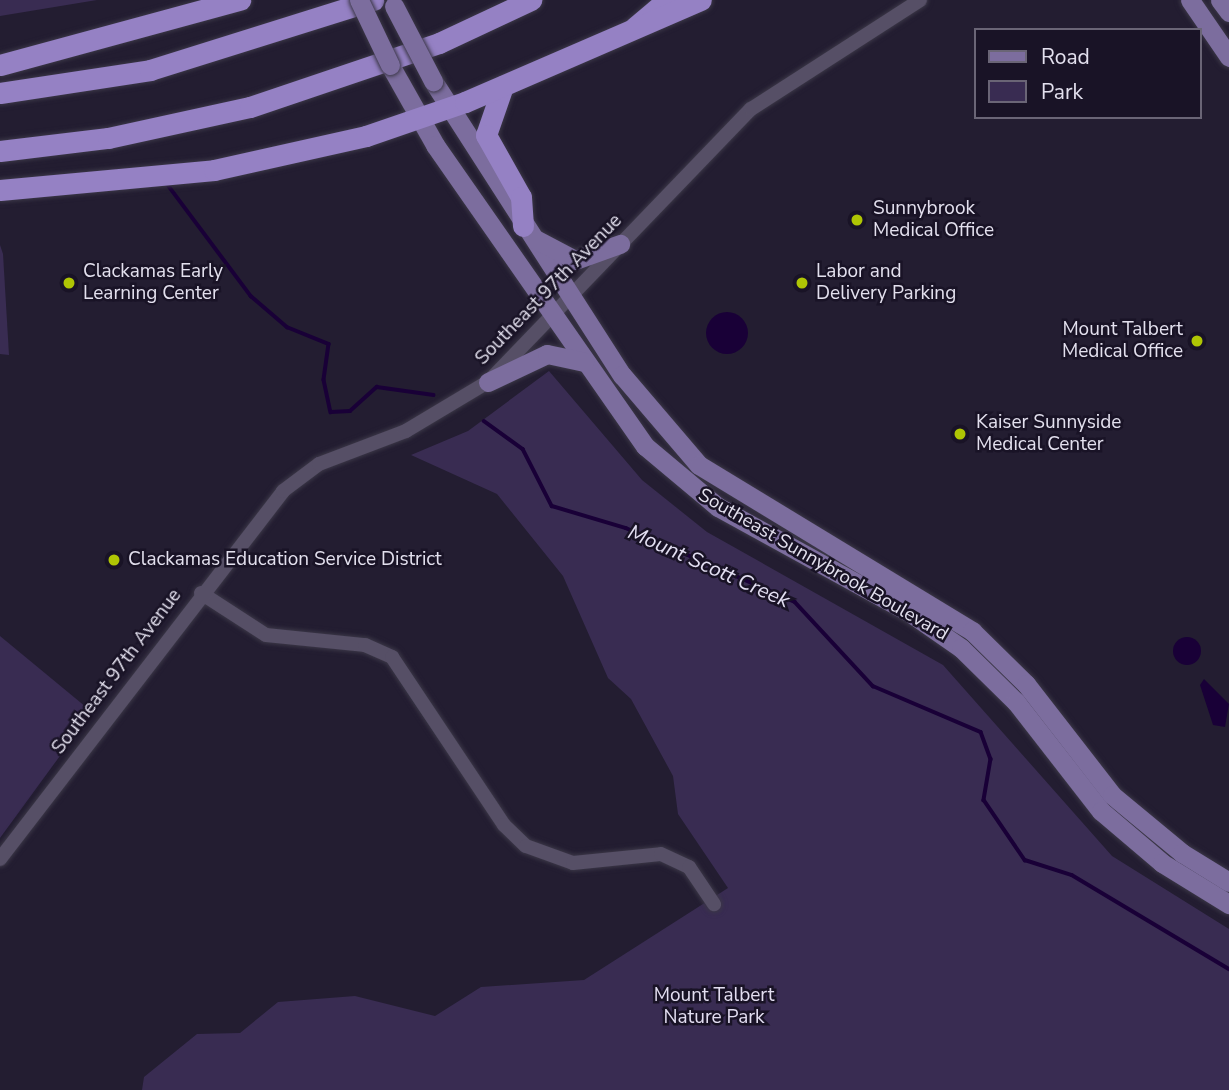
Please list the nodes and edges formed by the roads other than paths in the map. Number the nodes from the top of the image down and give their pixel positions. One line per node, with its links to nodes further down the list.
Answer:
1 (240, 0): 14 (highway)
2 (359, 0): 18 (main road, Southeast Sunnybrook Boulevard, bridge)
3 (373, 0): 16 (highway)
4 (392, 0): 17 (main road, Southeast Sunnybrook Boulevard, bridge)
5 (531, 0): 19 (highway)
6 (667, 0): 12 (highway)
7 (701, 0): 12 (highway)
8 (920, 0): 22 (street, Southeast 97th Avenue)
9 (1190, 0): 13 (main road)
10 (1220, 0): 11 (main road)
11 (1229, 12)
12 (631, 31): 15 (highway)
13 (1229, 57)
14 (0, 65)
15 (503, 86): 17 (highway); 21 (highway)
16 (0, 93)
17 (447, 109): 18 (highway); 21 (main road, Southeast Sunnybrook Boulevard)
18 (420, 119): 20 (highway); 24 (main road, Southeast Sunnybrook Boulevard)
19 (0, 150)
20 (0, 190)
21 (526, 230): 22 (main road); 23 (main road, Southeast Sunnybrook Boulevard)
22 (620, 244): 23 (street, Southeast 97th Avenue)
23 (570, 298): 24 (street, Southeast 97th Avenue); 28 (main road, Southeast Sunnybrook Boulevard)
24 (554, 317): 25 (main road, Southeast Sunnybrook Boulevard); 26 (street, Southeast 97th Avenue)
25 (584, 362): 26 (main road); 27 (main road, Southeast Sunnybrook Boulevard)
26 (488, 382): 29 (street, Southeast 97th Avenue)
27 (793, 549): 28 (main road); 30 (main road, Southeast Sunnybrook Boulevard)
28 (898, 583): 30 (main road, Southeast Sunnybrook Boulevard)
29 (201, 593): 32 (street, Southeast 97th Avenue); 34 (street)
30 (1018, 690): 31 (main road, Southeast Sunnybrook Boulevard)
31 (1045, 726): 33 (main road, Southeast Sunnybrook Boulevard); 35 (main road, Southeast Sunnybrook Boulevard)
32 (0, 859)
33 (1229, 882)
34 (714, 904)
35 (1229, 904)

